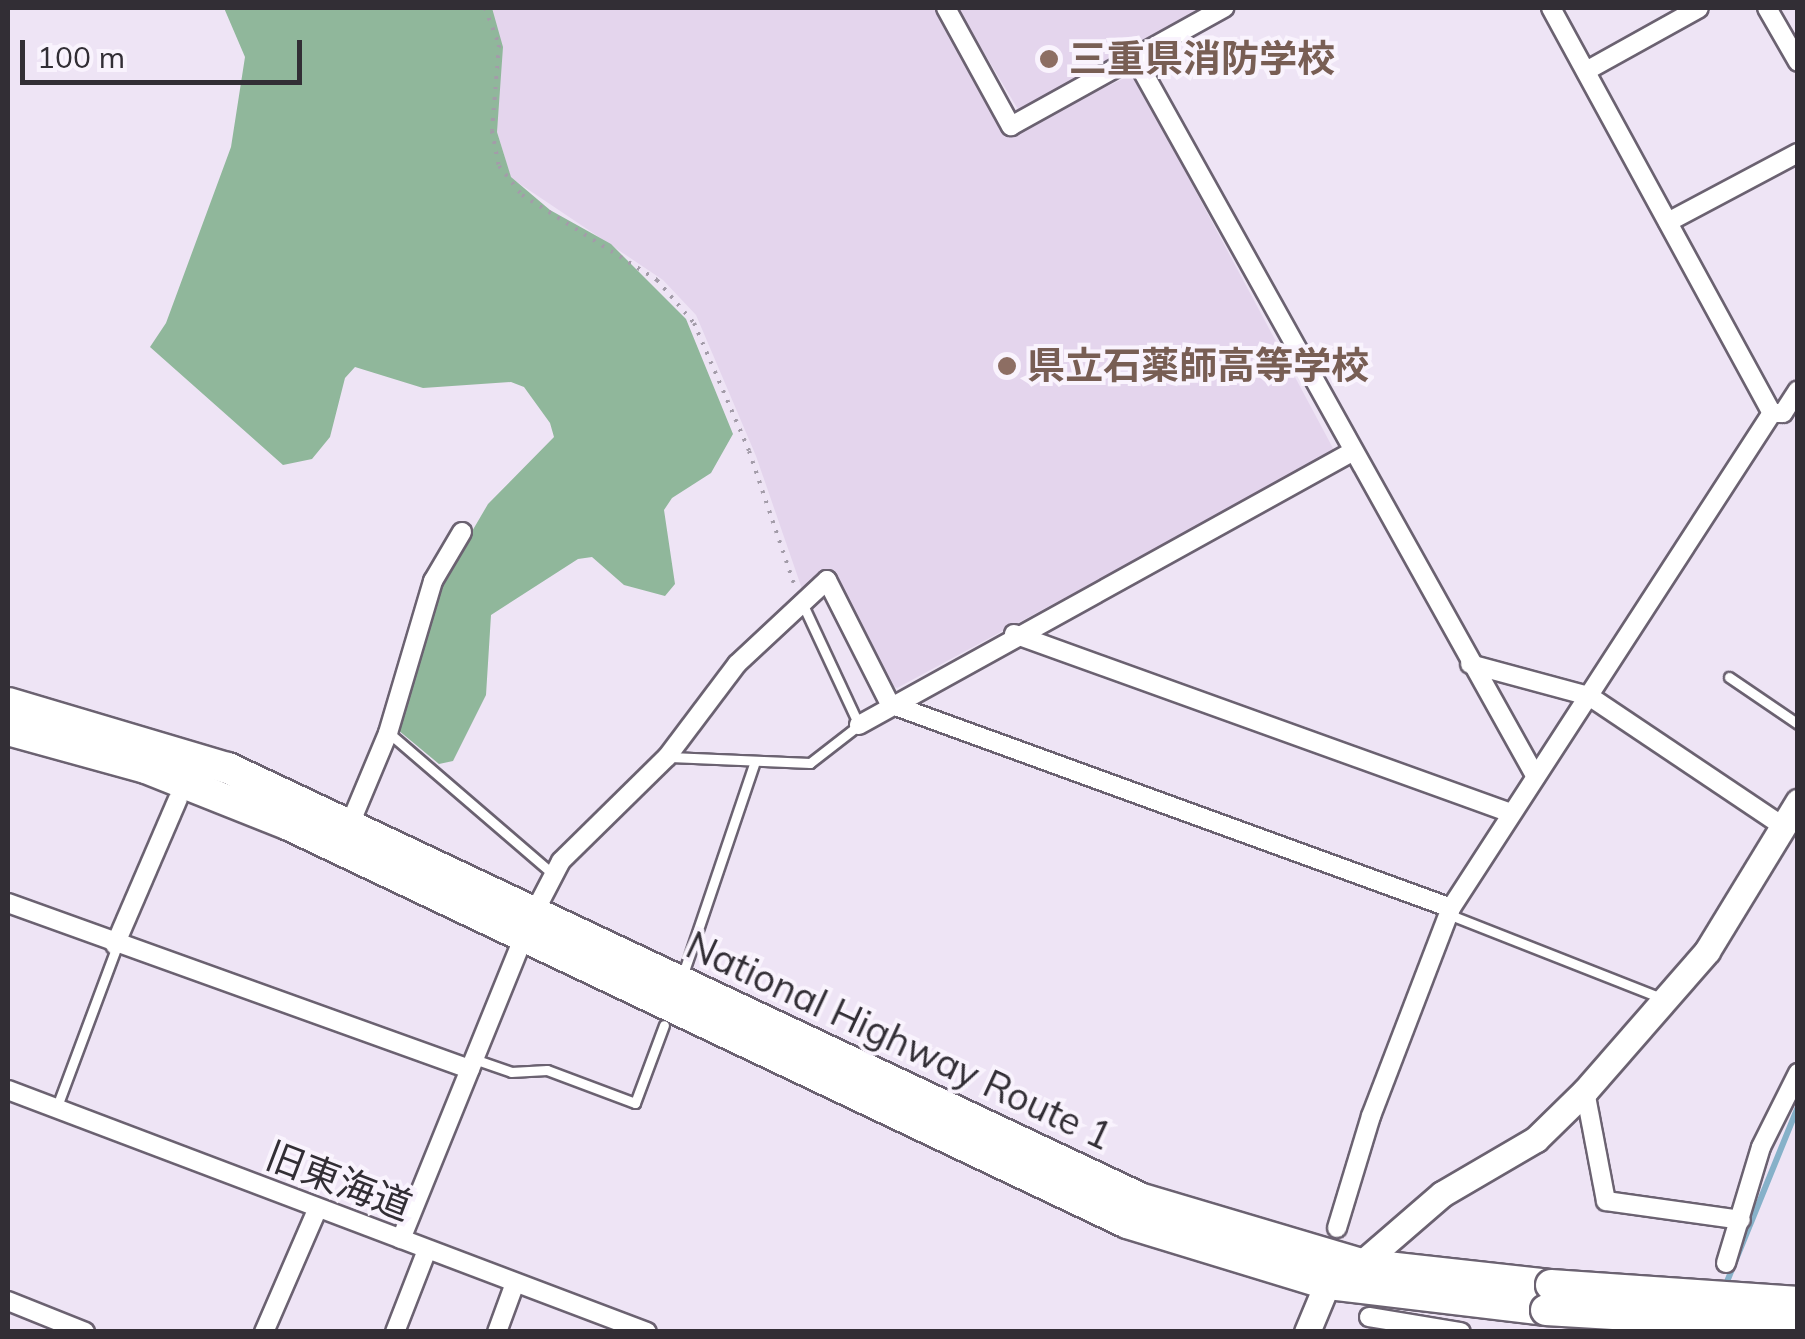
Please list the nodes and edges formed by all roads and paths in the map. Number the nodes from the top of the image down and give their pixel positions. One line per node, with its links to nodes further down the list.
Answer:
1 (485, 8): 16 (path)
2 (946, 8): 7 (street)
3 (1224, 8): 7 (street)
4 (1551, 8): 9 (street)
5 (1699, 8): 9 (street)
6 (1767, 8): 8 (street)
7 (1134, 56): 14 (street)
8 (1798, 62)
9 (1586, 71): 11 (street)
10 (1798, 153): 11 (street)
11 (1668, 222): 13 (street)
12 (1798, 390): 13 (street)
13 (1772, 412): 20 (street)
14 (1352, 452): 17 (street); 18 (street)
15 (462, 532): 26 (street)
16 (801, 601): 22 (street); 24 (lane); 27 (street)
17 (1014, 634): 22 (street); 33 (street)
18 (1470, 664): 20 (street); 29 (street)
19 (1729, 677): 23 (lane)
20 (1589, 696): 29 (street); 34 (street)
21 (8, 702): 30 (highway, National Highway Route 1)
22 (890, 704): 24 (street); 37 (street)
23 (1798, 724)
24 (859, 725): 28 (lane)
25 (8, 730): 38 (highway, National Highway Route 1)
26 (388, 732): 32 (street); 35 (lane)
27 (667, 757): 28 (lane); 35 (street)
28 (754, 764): 40 (lane)
29 (1536, 777): 33 (street)
30 (259, 781): 32 (street); 38 (highway, National Highway Route 1)
31 (178, 799): 39 (street)
32 (356, 812): 38 (street)
33 (1511, 814): 37 (street)
34 (1793, 814): 41 (main road)
35 (553, 874): 38 (street)
36 (8, 904): 39 (street)
37 (1450, 911): 41 (lane); 50 (street)
38 (532, 918): 43 (street); 54 (highway, National Highway Route 1); 56 (highway, National Highway Route 1)
39 (116, 945): 43 (street); 47 (lane)
40 (684, 971)
41 (1665, 1000): 46 (main road)
42 (664, 1025): 43 (lane)
43 (472, 1064): 51 (street)
44 (1798, 1073): 49 (street)
45 (8, 1090): 47 (street, 旧東海道)
46 (1584, 1091): 49 (street); 54 (main road)
47 (56, 1109): 48 (street, 旧東海道)
48 (318, 1208): 51 (street, 旧東海道); 63 (street)
49 (1740, 1220): 53 (street)
50 (1337, 1228)
51 (401, 1240): 52 (street, 旧東海道)
52 (427, 1250): 55 (street, 旧東海道); 64 (street)
53 (1726, 1263): 69 (lane)
54 (1361, 1264): 56 (main road); 57 (highway, National Highway Route 1)
55 (515, 1283): 65 (street); 66 (street, 旧東海道)
56 (1326, 1284): 57 (highway, National Highway Route 1); 67 (main road)
57 (1548, 1297): 59 (highway, National Highway Route 1, bridge); 61 (highway, National Highway Route 1, bridge)
58 (8, 1301): 62 (street)
59 (1798, 1302)
60 (1369, 1317): 68 (street)
61 (1798, 1325)
62 (85, 1332)
63 (264, 1332)
64 (395, 1332)
65 (498, 1332)
66 (648, 1332)
67 (1307, 1332)
68 (1461, 1332)
69 (1684, 1332)

